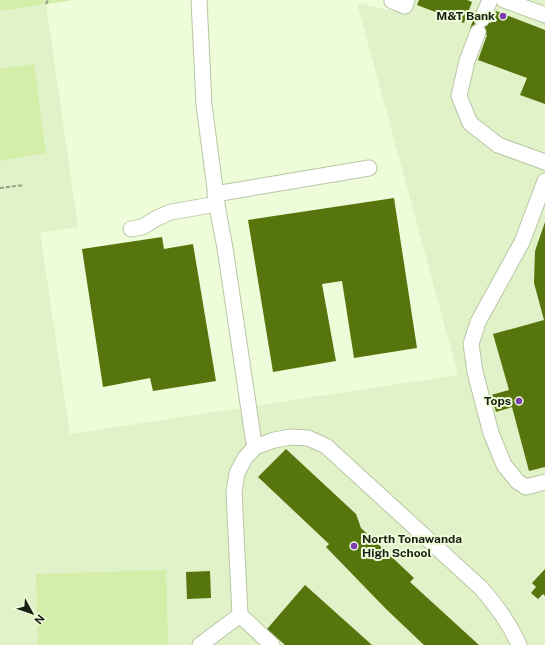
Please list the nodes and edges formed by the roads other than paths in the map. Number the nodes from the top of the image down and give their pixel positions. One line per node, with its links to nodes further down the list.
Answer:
1 (199, 0): 10 (lane)
2 (407, 0): 5 (lane)
3 (490, 0): 7 (lane)
4 (504, 0): 6 (lane)
5 (392, 1)
6 (545, 15)
7 (545, 162)
8 (369, 168): 10 (lane)
9 (545, 181): 13 (lane)
10 (216, 199): 11 (lane); 12 (lane)
11 (131, 229)
12 (255, 447): 14 (lane); 17 (lane)
13 (545, 482)
14 (240, 615): 15 (lane); 16 (lane)
15 (200, 645)
16 (272, 645)
17 (519, 645)

